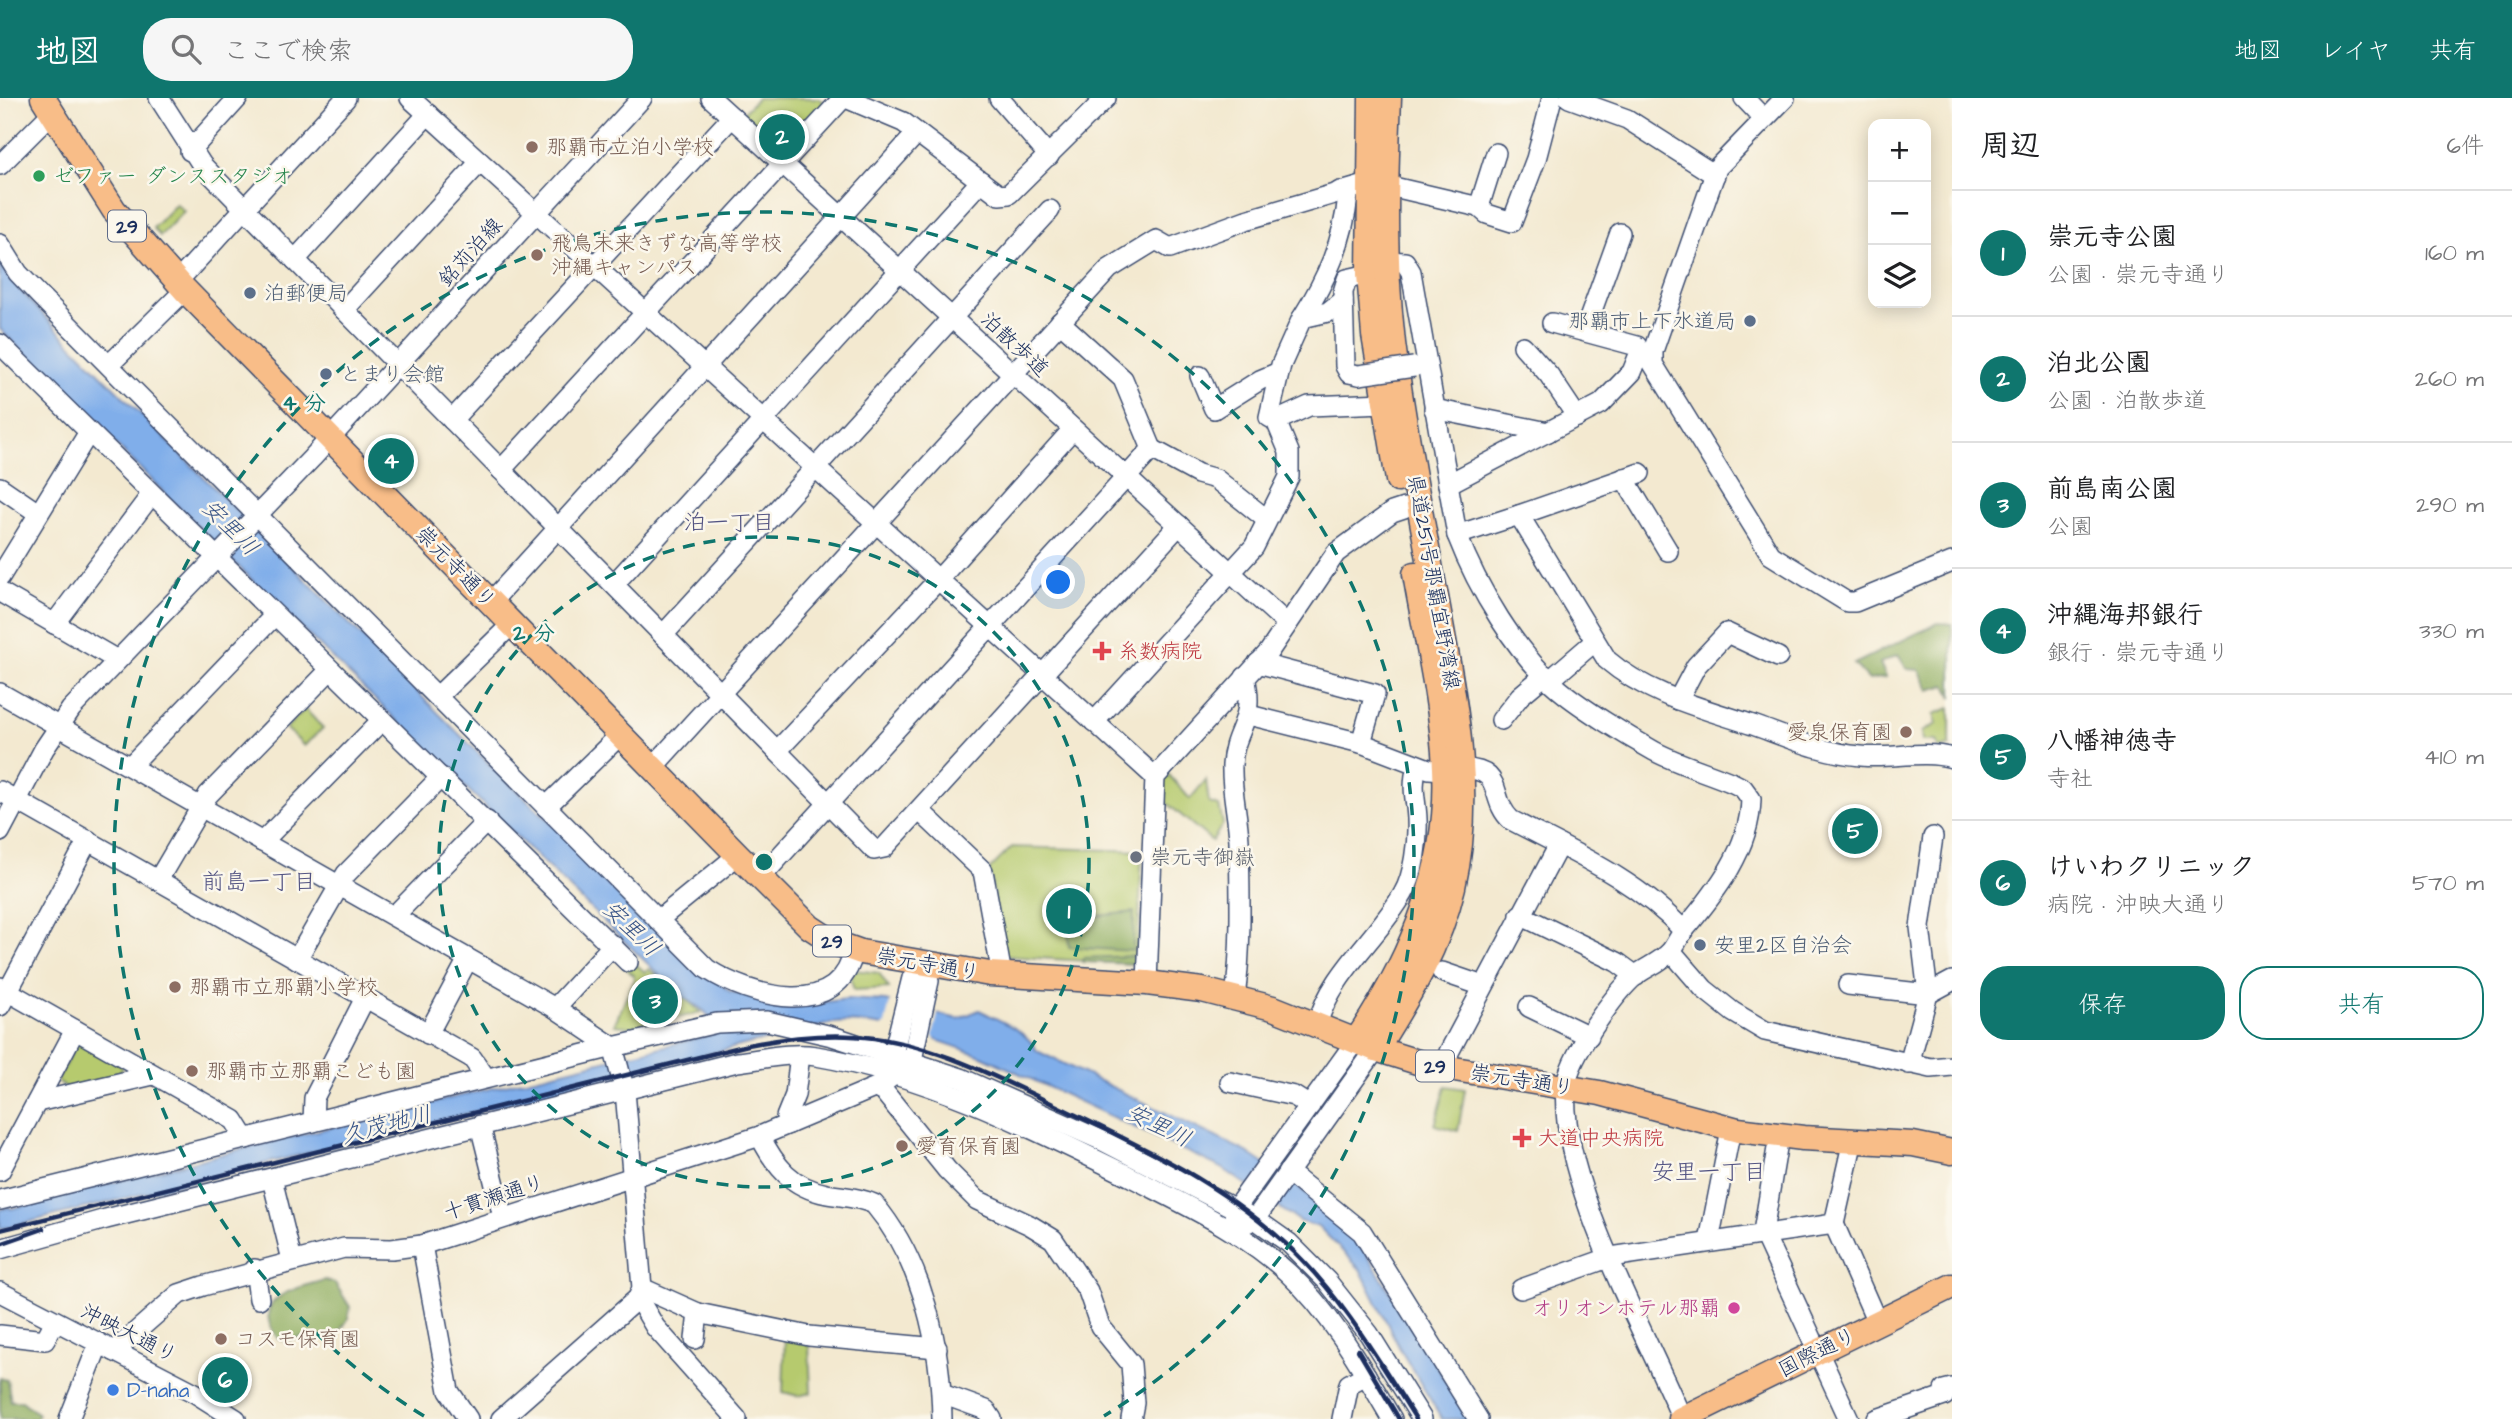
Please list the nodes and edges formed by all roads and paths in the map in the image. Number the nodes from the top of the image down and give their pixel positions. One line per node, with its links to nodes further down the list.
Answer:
1 (159, 98): 21 (street)
2 (238, 98): 21 (street)
3 (346, 98): 32 (street)
4 (410, 98): 17 (street)
5 (642, 98): 34 (street, 銘苅泊線)
6 (711, 98): 18 (street, 泊散歩道)
7 (844, 98): 20 (street); 26 (street)
8 (999, 98): 23 (street)
9 (1371, 98): 29 (main road, 県道251号那覇宜野湾線)
10 (1389, 98): 29 (main road, 県道251号那覇宜野湾線)
11 (1552, 98): 31 (street)
12 (1569, 98): 27 (street)
13 (1744, 98): 19 (street)
14 (1785, 98): 19 (street)
15 (1101, 100): 23 (street)
16 (47, 105): 25 (street); 42 (main road, 崇元寺通り / 29)
17 (428, 114): 24 (street); 38 (street)
18 (732, 117): 26 (street, 泊散歩道); 39 (street)
19 (1764, 119): 27 (street)
20 (918, 134): 28 (street); 35 (street)
21 (190, 151): 32 (street)
22 (1496, 153): 31 (street)
23 (1049, 156): 28 (street)
24 (480, 162): 34 (street); 44 (street)
25 (0, 165)
26 (784, 165): 35 (street, 泊散歩道); 45 (street)
27 (1715, 175): 88 (street)
28 (981, 181): 41 (street)
29 (1377, 184): 30 (street); 31 (street); 40 (main road, 県道251号那覇宜野湾線)
30 (1340, 191): 47 (street); 48 (street)
31 (1479, 207)
32 (244, 209): 38 (street); 42 (street)
33 (1050, 210): 46 (street)
34 (536, 214): 39 (street); 54 (street, 銘苅泊線)
35 (842, 218): 41 (street, 泊散歩道); 56 (street)
36 (1620, 233): 50 (street)
37 (0, 244): 53 (street)
38 (295, 260): 44 (street)
39 (594, 266): 45 (street); 63 (street)
40 (1377, 267): 43 (street); 55 (street); 60 (main road, 県道251号那覇宜野湾線); 124 (main road, 県道251号那覇宜野湾線)
41 (900, 271): 46 (street, 泊散歩道); 64 (street)
42 (181, 286): 53 (street); 69 (main road, 崇元寺通り / 29)
43 (1343, 300): 47 (street); 55 (street, bridge)
44 (345, 310): 54 (street)
45 (646, 313): 56 (street); 72 (street)
46 (953, 318): 58 (street, 泊散歩道); 71 (street)
47 (1302, 318): 57 (street)
48 (1060, 322): 58 (street); 70 (street)
49 (1552, 323): 50 (street)
50 (1585, 330): 62 (street)
51 (0, 345): 67 (street)
52 (1523, 346): 62 (street)
53 (109, 365): 80 (street)
54 (398, 365): 63 (street); 69 (street, 銘苅泊線)
55 (1420, 366): 61 (street)
56 (704, 368): 64 (street); 84 (street)
57 (1279, 372): 59 (street); 65 (street)
58 (1013, 373): 66 (street, 泊散歩道); 82 (street)
59 (1200, 376)
60 (1385, 403): 65 (street); 77 (main road, 県道251号那覇宜野湾線)
61 (1434, 409): 68 (street); 74 (street)
62 (1577, 417): 68 (street)
63 (452, 420): 72 (street)
64 (763, 421): 71 (street); 92 (street)
65 (1276, 421): 81 (street)
66 (1073, 429): 73 (street, 泊散歩道); 91 (street)
67 (89, 432): 76 (street); 78 (street)
68 (1548, 432): 74 (street)
69 (331, 438): 80 (street, 銘苅泊線); 94 (main road, 崇元寺通り / 29)
70 (1152, 449): 73 (street); 81 (street)
71 (816, 468): 82 (street); 100 (street)
72 (501, 470): 84 (street)
73 (1127, 475): 83 (street, 泊散歩道); 99 (street)
74 (1448, 484): 85 (street)
75 (0, 487): 78 (street)
76 (151, 495): 87 (street); 96 (street)
77 (1404, 508): 98 (street); 124 (main road, 県道251号那覇宜野湾線)
78 (38, 513): 90 (street)
79 (1519, 515): 85 (street); 86 (street); 101 (street)
80 (255, 518): 87 (street, 銘苅泊線); 110 (street)
81 (1266, 519): 89 (street)
82 (876, 523): 91 (street); 109 (street)
83 (1179, 525): 89 (street, 泊散歩道); 106 (street)
84 (557, 527): 92 (street); 94 (street)
85 (1457, 535): 107 (street)
86 (1668, 551)
87 (219, 555): 95 (street); 103 (street, 銘苅泊線)
88 (1952, 562)
89 (1231, 572): 98 (street, 泊散歩道); 115 (street)
90 (0, 578)
91 (938, 580): 99 (street); 119 (street)
92 (614, 584): 100 (street)
93 (0, 592): 96 (street)
94 (491, 603): 97 (main road, 崇元寺通り / 29)
95 (274, 616): 104 (street); 121 (street)
96 (54, 624): 103 (street)
97 (512, 624): 110 (street); 117 (main road, 崇元寺通り / 29)
98 (1287, 624): 105 (street)
99 (990, 628): 106 (street); 128 (street)
100 (663, 635): 109 (street)
101 (1594, 642): 107 (street); 111 (street)
102 (1778, 657): 111 (street)
103 (117, 660): 116 (street, 銘苅泊線)
104 (330, 670): 113 (street); 129 (street)
105 (1252, 670): 112 (street); 118 (street); 126 (street)
106 (1042, 675): 115 (street); 131 (street)
107 (1548, 677): 114 (street); 145 (street)
108 (0, 693): 116 (street)
109 (720, 693): 119 (street); 123 (street)
110 (439, 695): 130 (street)
111 (1678, 700): 120 (street)
112 (1248, 715): 118 (street); 163 (street)
113 (382, 720): 125 (street); 136 (street)
114 (1501, 720)
115 (1094, 722): 126 (street)
116 (58, 726): 121 (street); 127 (street, 銘苅泊線)
117 (621, 734): 123 (main road, 崇元寺通り / 29); 130 (street)
118 (1361, 743): 122 (street)
119 (778, 751): 128 (street)
120 (1952, 758)
121 (130, 766): 129 (street)
122 (1417, 766): 124 (street); 167 (street)
123 (653, 767): 138 (main road, 崇元寺通り / 29)
124 (1454, 770): 137 (street); 172 (main road, 県道251号那覇宜野湾線)
125 (441, 777): 132 (street); 141 (street)
126 (1155, 777): 157 (street)
127 (8, 795): 133 (street, 銘苅泊線); 135 (street)
128 (829, 804): 131 (street); 139 (street)
129 (200, 806): 136 (street); 140 (street)
130 (546, 807): 144 (street)
131 (919, 810): 154 (street)
132 (487, 821): 143 (street); 146 (street)
133 (0, 832)
134 (1933, 838): 160 (street)
135 (88, 840): 140 (street); 161 (street)
136 (262, 842): 141 (street)
137 (1559, 845): 142 (street); 145 (street)
138 (738, 855): 139 (main road, 崇元寺通り / 29); 144 (street)
139 (761, 877): 147 (main road, 崇元寺通り / 29)
140 (158, 880): 149 (street)
141 (338, 884): 143 (street); 149 (street)
142 (1520, 915): 155 (street); 159 (street)
143 (394, 916): 150 (street)
144 (658, 920): 147 (street)
145 (1684, 931): 148 (street)
146 (613, 945): 151 (street); 166 (street)
147 (854, 950): 152 (main road, 崇元寺通り / 29)
148 (1671, 951): 155 (street); 176 (street)
149 (297, 958): 162 (street)
150 (468, 959): 166 (street); 169 (street)
151 (628, 962)
152 (925, 963): 154 (main road, 崇元寺通り / 29); 164 (street)
153 (1442, 972): 159 (street)
154 (1002, 975): 157 (main road, 崇元寺通り / 29)
155 (1636, 976): 170 (street)
156 (1952, 981): 160 (street)
157 (1147, 983): 163 (main road, 崇元寺通り / 29)
158 (1848, 985): 160 (street)
159 (1483, 986): 178 (street)
160 (1928, 994): 176 (street)
161 (3, 995): 168 (street)
162 (365, 998): 169 (street); 188 (street)
163 (1235, 998): 167 (main road, 崇元寺通り / 29)
164 (915, 1003): 171 (street); 175 (street)
165 (1529, 1007): 170 (street)
166 (555, 1008): 173 (street)
167 (1317, 1025): 172 (main road, 崇元寺通り / 29)
168 (75, 1030): 179 (street); 186 (street)
169 (428, 1034): 181 (street)
170 (1589, 1036): 184 (street)
171 (895, 1045): 173 (street); 175 (street); 180 (street)
172 (1366, 1045): 178 (main road, 崇元寺通り / 29); 187 (street); 198 (street)
173 (615, 1050): 181 (street); 183 (street)
174 (800, 1055): 180 (street); 183 (street); 189 (street)
175 (912, 1060): 180 (street, 十貫瀬通り); 202 (street)
176 (1909, 1063): 177 (street)
177 (1952, 1066)
178 (1446, 1068): 184 (main road, 崇元寺通り / 29)
179 (153, 1074): 186 (street); 194 (street)
180 (895, 1076): 185 (street, 十貫瀬通り); 206 (street)
181 (486, 1078): 188 (street)
182 (1230, 1082): 187 (street)
183 (624, 1085): 190 (street); 199 (street)
184 (1566, 1086): 191 (main road, 崇元寺通り / 29); 211 (street)
185 (876, 1088): 189 (street, 十貫瀬通り); 237 (street)
186 (37, 1102): 197 (street)
187 (1310, 1106): 198 (street)
188 (313, 1122): 194 (street)
189 (789, 1124): 192 (street, 十貫瀬通り)
190 (480, 1125): 200 (street); 204 (street)
191 (1731, 1129): 193 (main road, 崇元寺通り / 29); 208 (street)
192 (760, 1136): 199 (street, 十貫瀬通り); 225 (street)
193 (1779, 1136): 195 (main road, 崇元寺通り / 29); 207 (street)
194 (246, 1139): 201 (street)
195 (1853, 1140): 196 (main road, 崇元寺通り / 29); 205 (street)
196 (1952, 1152)
197 (0, 1169)
198 (1281, 1170): 202 (street); 203 (street); 241 (street)
199 (632, 1176): 204 (street, 十貫瀬通り); 217 (street)
200 (272, 1180): 210 (street); 212 (street)
201 (0, 1200)
202 (1242, 1200): 203 (street); 206 (street)
203 (1260, 1211): 206 (street); 240 (street)
204 (503, 1217): 209 (street, 十貫瀬通り)
205 (1833, 1224): 207 (street); 221 (street)
206 (1231, 1231): 227 (street)
207 (1763, 1232): 208 (street); 226 (street)
208 (1709, 1241): 211 (street)
209 (422, 1245): 212 (street, 十貫瀬通り); 232 (street)
210 (0, 1249)
211 (1611, 1257): 215 (street); 242 (street)
212 (292, 1260): 213 (street, 十貫瀬通り)
213 (255, 1269): 218 (street); 224 (street, 十貫瀬通り)
214 (1952, 1286): 221 (main road, 国際通り)
215 (1521, 1289)
216 (0, 1292): 220 (street, 沖映大通り)
217 (640, 1293): 219 (street); 233 (street); 234 (street)
218 (259, 1299)
219 (698, 1313): 223 (street); 225 (street)
220 (55, 1321): 222 (street); 224 (street, 沖映大通り)
221 (1877, 1322): 226 (main road, 国際通り)
222 (0, 1335)
223 (695, 1339)
224 (106, 1347): 230 (street); 231 (street, 沖映大通り)
225 (937, 1348): 228 (street)
226 (1819, 1351): 242 (main road, 国際通り); 243 (street)
227 (1366, 1375): 238 (street); 239 (street)
228 (942, 1394): 235 (street); 236 (street)
229 (1949, 1394): 244 (street)
230 (69, 1419)
231 (236, 1419)
232 (468, 1419)
233 (501, 1419)
234 (737, 1419)
235 (942, 1419)
236 (992, 1419)
237 (1131, 1419)
238 (1342, 1419)
239 (1392, 1419)
240 (1422, 1419)
241 (1478, 1419)
242 (1682, 1419)
243 (1849, 1419)
244 (1877, 1419)

